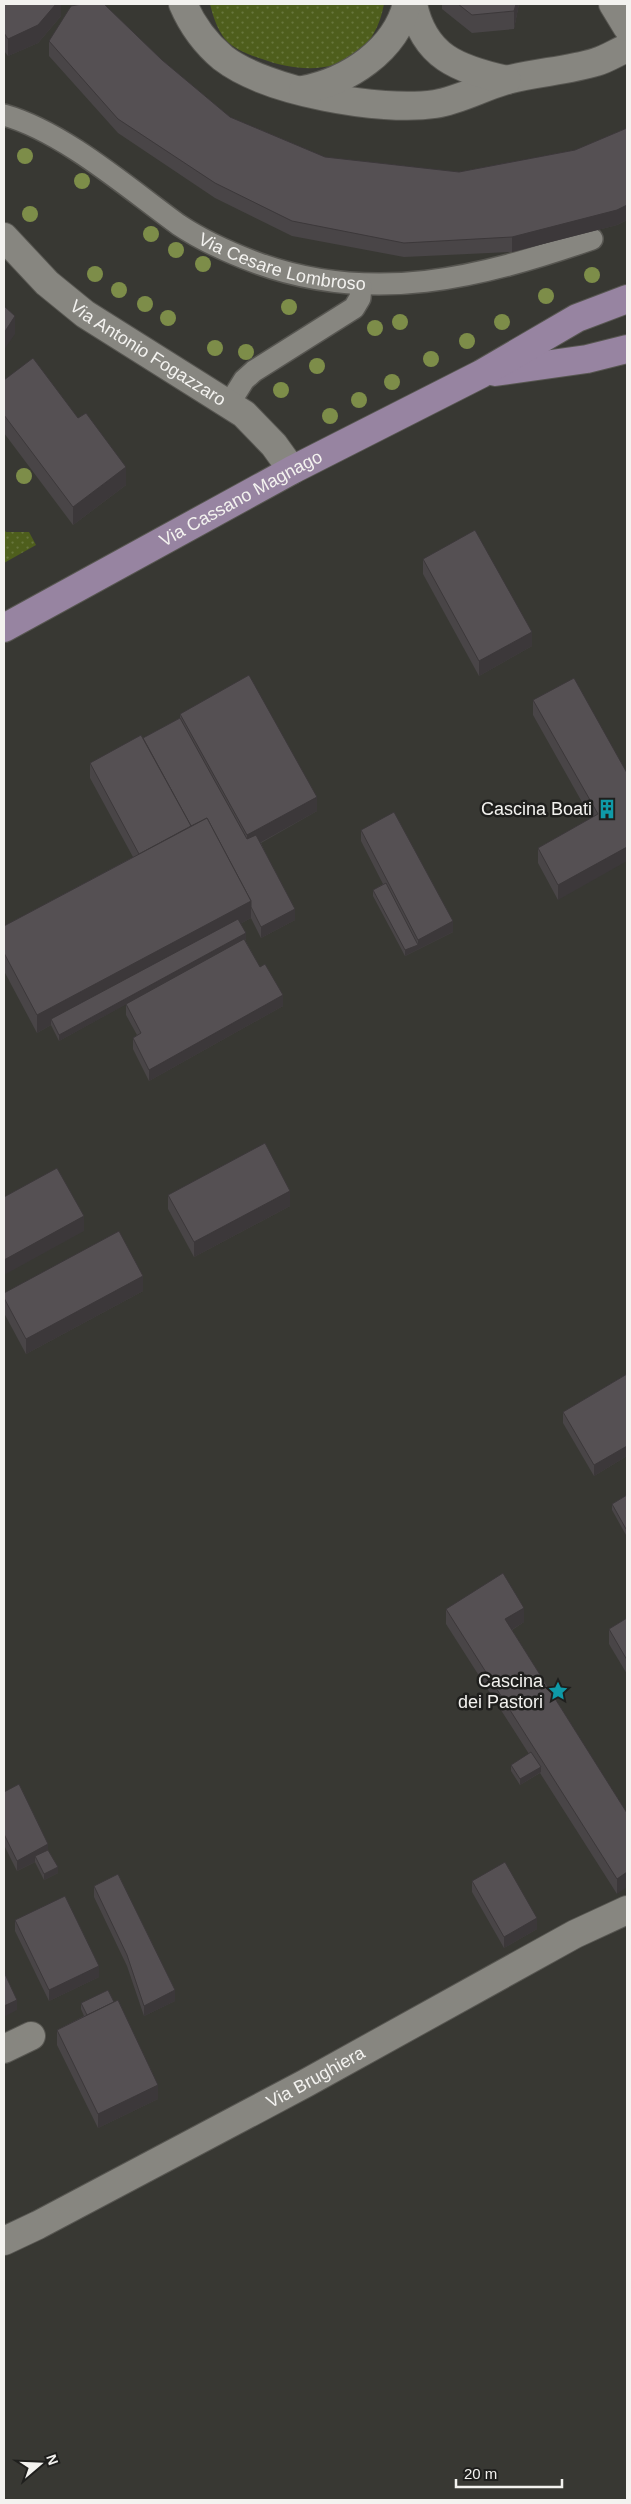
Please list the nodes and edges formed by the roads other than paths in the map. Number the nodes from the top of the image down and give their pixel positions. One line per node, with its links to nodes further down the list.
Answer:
1 (183, 4): 8 (street)
2 (407, 4): 8 (street)
3 (413, 4): 7 (street)
4 (614, 4): 5 (street)
5 (627, 26)
6 (627, 48): 7 (street)
7 (507, 80): 8 (street)
8 (301, 90)
9 (4, 115): 12 (lane, Via Cesare Lombroso)
10 (4, 238): 16 (street, Via Antonio Fogazzaro)
11 (592, 239): 12 (lane, Via Cesare Lombroso)
12 (361, 285): 16 (lane)
13 (627, 298): 15 (street, Via Cassano Magnago)
14 (627, 349): 15 (street, Via Cassano Magnago)
15 (482, 374): 17 (street, Via Cassano Magnago)
16 (229, 404): 17 (street, Via Antonio Fogazzaro)
17 (292, 470): 18 (street, Via Cassano Magnago)
18 (4, 628)
19 (627, 1910): 22 (street, Via Brughiera)
20 (31, 2036): 21 (street)
21 (4, 2049)
22 (4, 2240)

